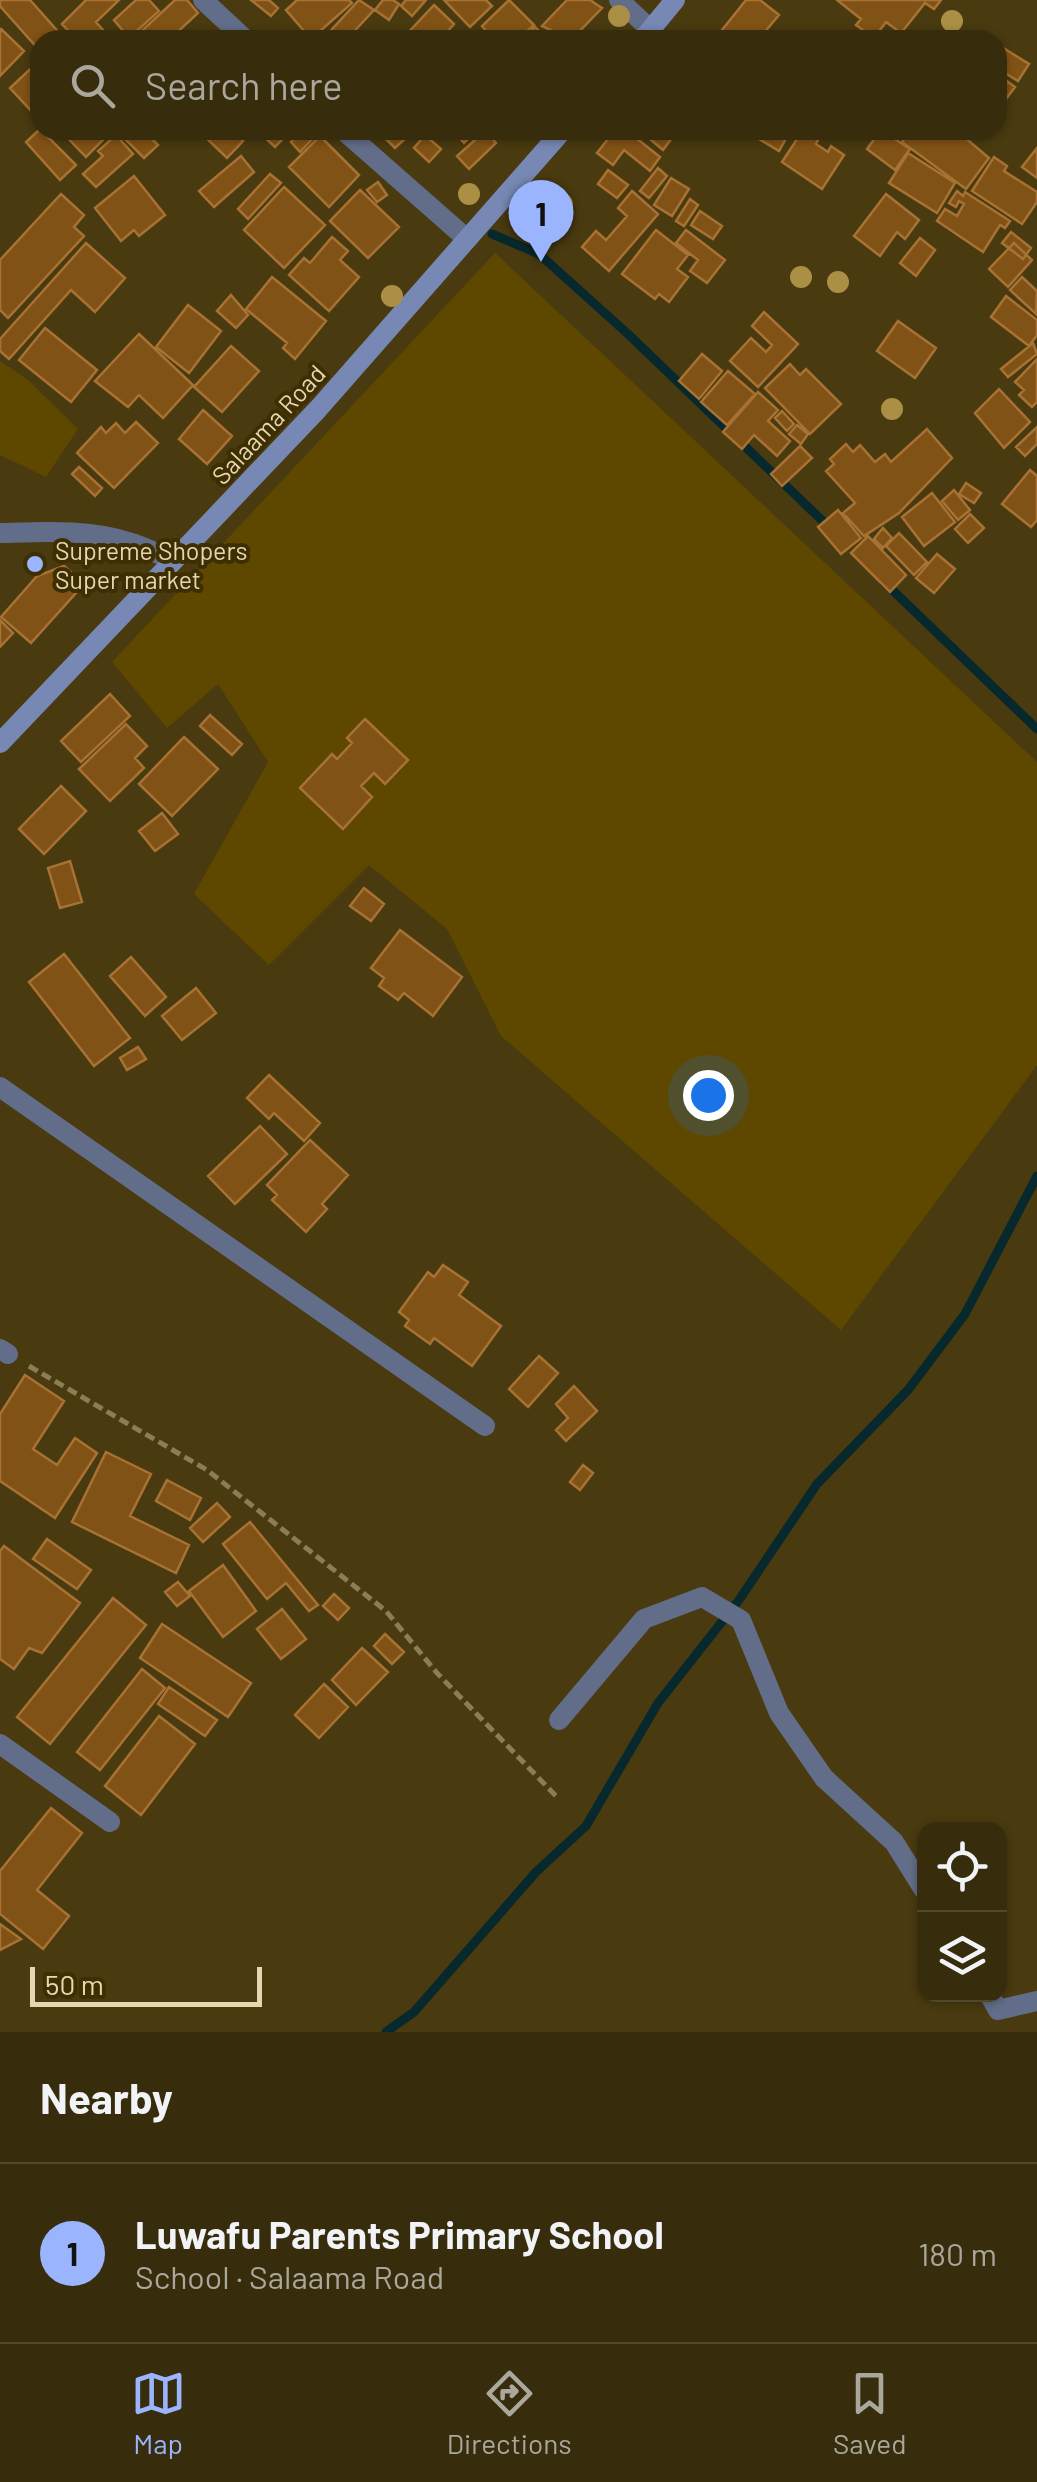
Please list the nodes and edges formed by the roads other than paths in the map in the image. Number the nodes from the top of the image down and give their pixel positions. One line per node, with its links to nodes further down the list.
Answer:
1 (202, 0): 4 (street)
2 (619, 0): 5 (street)
3 (675, 0): 6 (main road)
4 (235, 30)
5 (642, 30)
6 (650, 30)
7 (354, 140): 9 (street)
8 (554, 140): 9 (main road, Salaama Road)
9 (467, 239): 11 (main road, Salaama Road)
10 (0, 534): 11 (street)
11 (173, 560): 12 (main road, Salaama Road)
12 (0, 743)
13 (0, 1087): 14 (street)
14 (485, 1426)
15 (559, 1720): 18 (street)
16 (0, 1744): 17 (street)
17 (110, 1822)
18 (917, 1879)
19 (994, 2002): 20 (street)
20 (1037, 2002)

